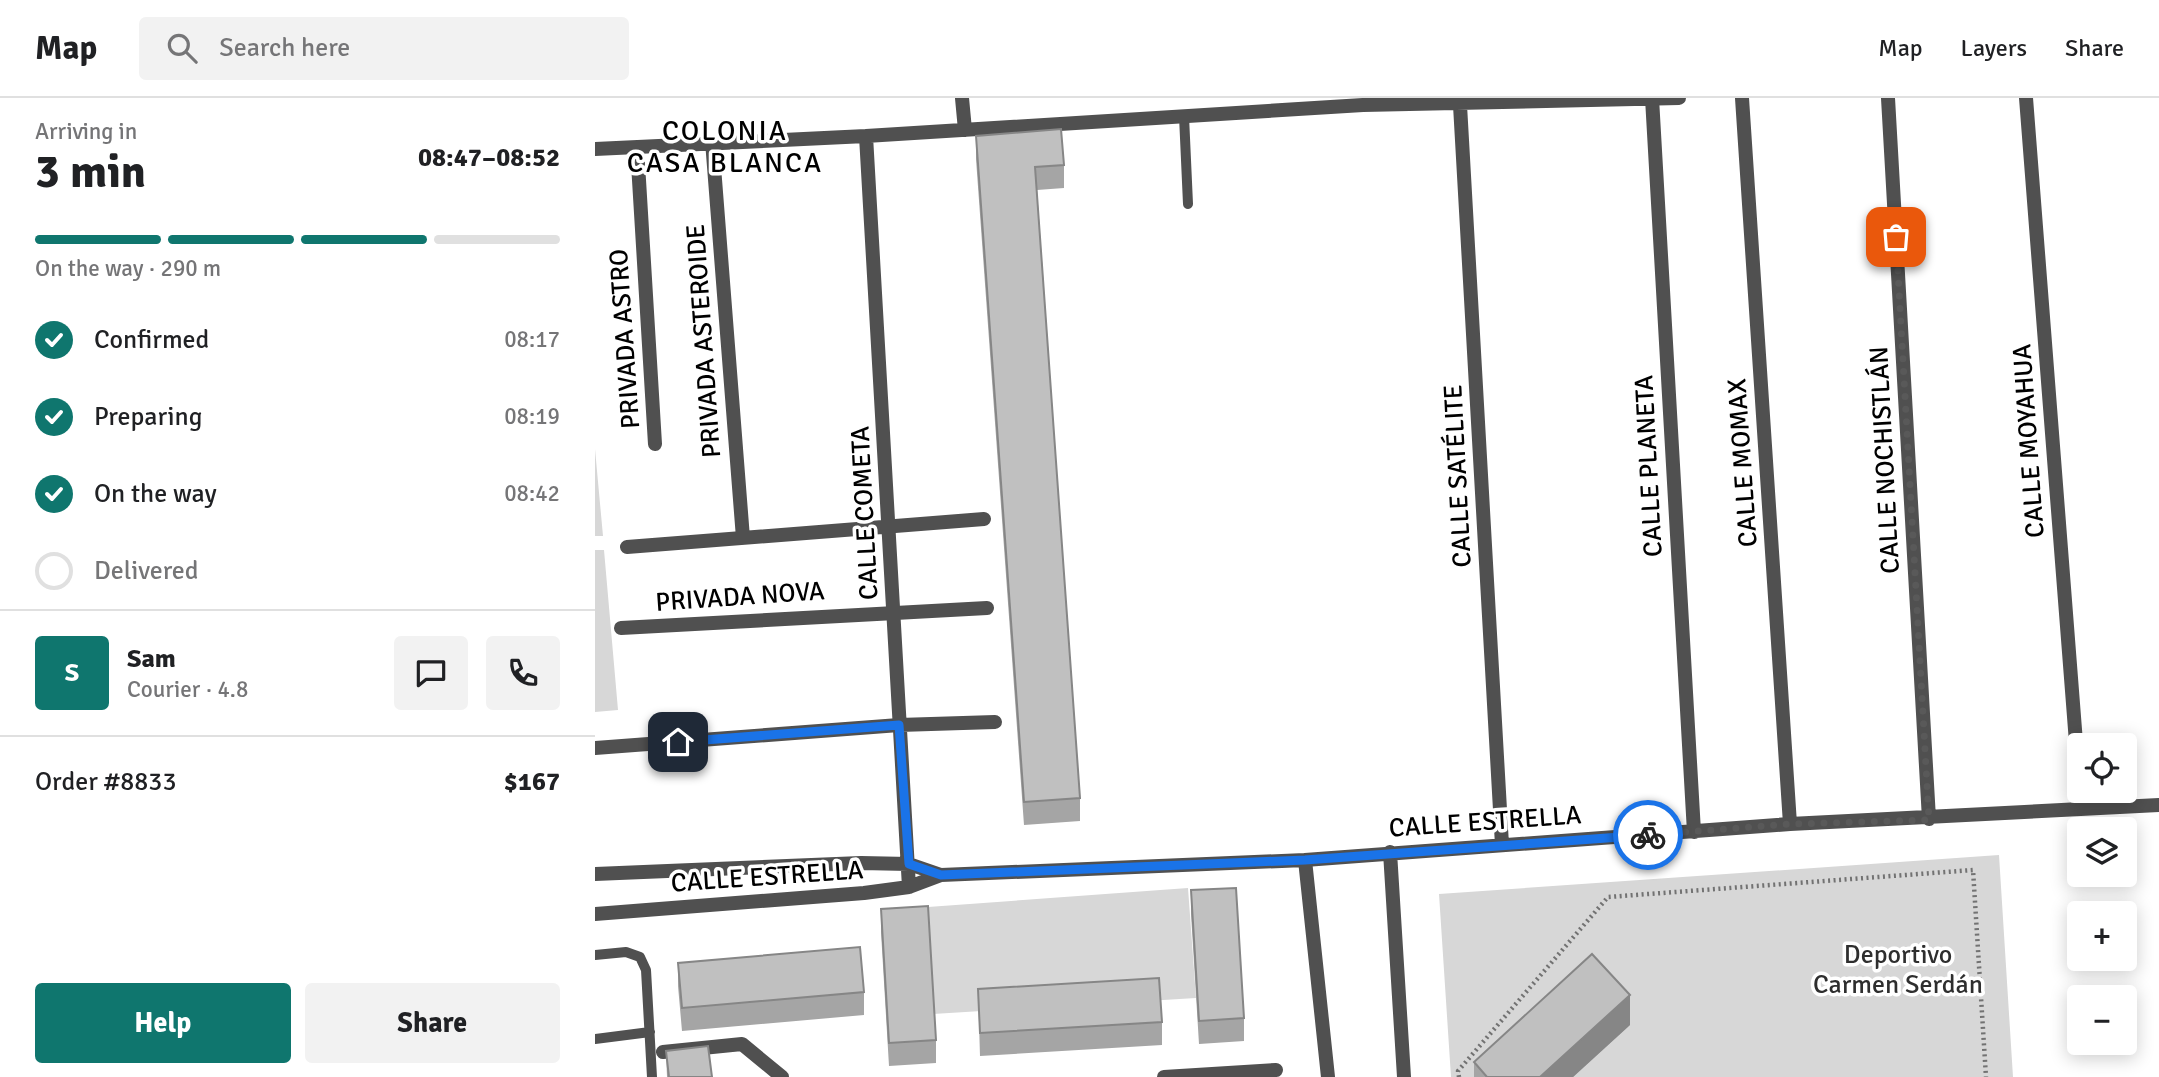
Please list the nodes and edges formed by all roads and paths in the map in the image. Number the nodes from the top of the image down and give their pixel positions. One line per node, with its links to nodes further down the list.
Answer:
1 (963, 98): 10 (street)
2 (1679, 98): 6 (street)
3 (1742, 98): 32 (street, CALLE MOMAX)
4 (1888, 98): 31 (street, CALLE NOCHISTLÁN)
5 (2026, 98): 26 (street, CALLE MOYAHUA)
6 (1652, 99): 8 (street); 33 (street, CALLE PLANETA)
7 (1363, 102): 8 (street); 9 (street)
8 (1460, 105): 34 (street, CALLE SATÉLITE)
9 (1184, 116): 10 (street); 15 (lane)
10 (965, 130): 11 (street)
11 (866, 136): 12 (street); 18 (street, CALLE COMETA)
12 (712, 141): 13 (street); 19 (street, PRIVADA ASTEROIDE)
13 (637, 147): 14 (street); 16 (street, PRIVADA ASTRO)
14 (595, 149)
15 (1188, 204)
16 (655, 444)
17 (984, 519): 18 (street)
18 (889, 526): 19 (street); 22 (street, CALLE COMETA)
19 (743, 538): 20 (street)
20 (627, 547)
21 (987, 608): 22 (street, PRIVADA NOVA)
22 (894, 611): 23 (street, PRIVADA NOVA); 25 (street, CALLE COMETA)
23 (621, 628)
24 (995, 722): 25 (street)
25 (899, 725): 27 (street); 37 (street, CALLE COMETA)
26 (2075, 733)
27 (595, 748)
28 (2081, 803): 30 (street)
29 (2159, 805): 30 (street, CALLE ESTRELLA)
30 (2081, 809): 31 (street, CALLE ESTRELLA)
31 (1929, 820): 32 (street, CALLE ESTRELLA)
32 (1790, 824): 33 (street, CALLE ESTRELLA)
33 (1694, 832): 34 (street, CALLE ESTRELLA)
34 (1502, 845): 35 (street, CALLE ESTRELLA)
35 (1390, 852): 36 (street, CALLE ESTRELLA); 51 (street)
36 (1305, 860): 39 (street, CALLE ESTRELLA); 50 (street)
37 (909, 864): 38 (street, CALLE ESTRELLA); 39 (street, CALLE ESTRELLA); 40 (street, CALLE COMETA)
38 (595, 874)
39 (941, 875): 40 (street, CALLE ESTRELLA)
40 (909, 887): 41 (street, CALLE ESTRELLA)
41 (595, 914)
42 (595, 956): 43 (lane)
43 (650, 1031): 44 (lane); 47 (lane)
44 (595, 1038)
45 (663, 1052): 48 (street)
46 (1276, 1070): 49 (street)
47 (652, 1077)
48 (782, 1077)
49 (1164, 1077)
50 (1328, 1077)
51 (1404, 1077)
52 (1459, 1077): 53 (path)
53 (1986, 1077)

